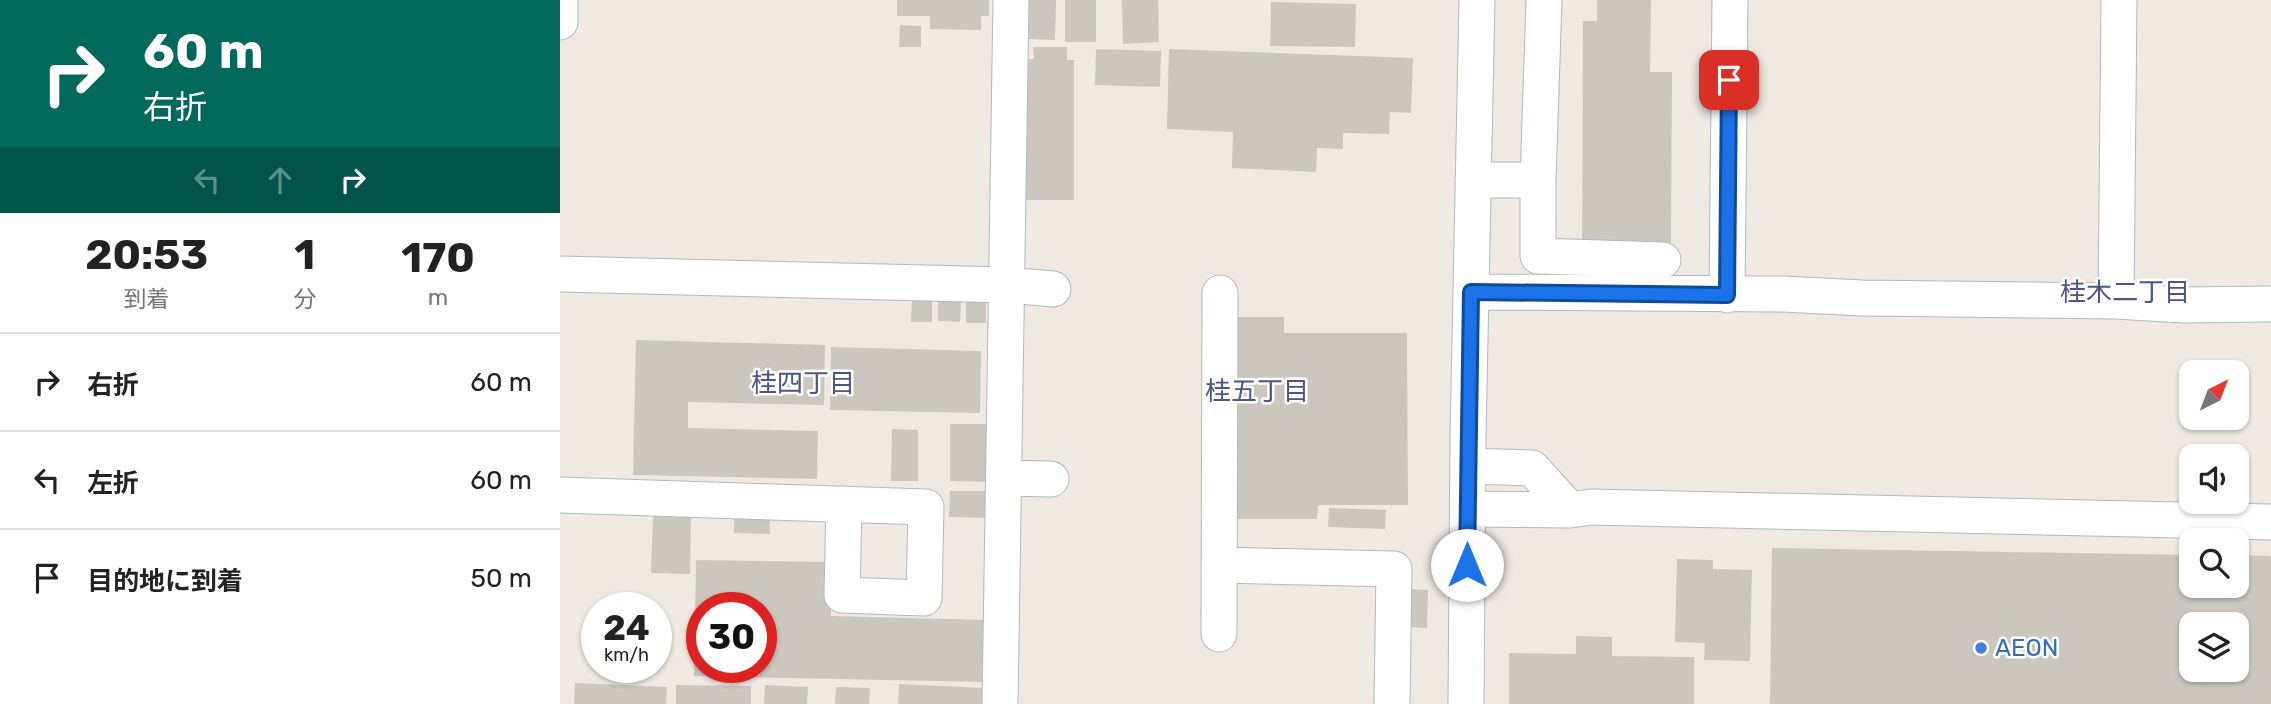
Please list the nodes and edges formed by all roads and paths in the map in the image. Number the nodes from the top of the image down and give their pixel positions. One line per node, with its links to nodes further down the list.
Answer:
1 (560, 0): 7 (street)
2 (1011, 0): 12 (street)
3 (1477, 0): 8 (street)
4 (1545, 0): 9 (street)
5 (1730, 0): 16 (street)
6 (2119, 0): 17 (street)
7 (560, 22)
8 (1473, 180): 9 (street); 14 (street)
9 (1538, 180): 10 (street)
10 (1663, 260)
11 (560, 274): 12 (street)
12 (1007, 285): 13 (street); 20 (street)
13 (1053, 289)
14 (1471, 292): 16 (street); 19 (street)
15 (1220, 293): 27 (street)
16 (1727, 295): 17 (street)
17 (2116, 301): 18 (street)
18 (2271, 304)
19 (1468, 466): 24 (street); 25 (street)
20 (1004, 478): 21 (street); 29 (street)
21 (1051, 479)
22 (560, 495): 23 (street)
23 (844, 504)
24 (1468, 509): 25 (street); 31 (street)
25 (1570, 510): 26 (street)
26 (2271, 522)
27 (1219, 565): 28 (street); 30 (street)
28 (1219, 634)
29 (1000, 704)
30 (1392, 704)
31 (1466, 704)

